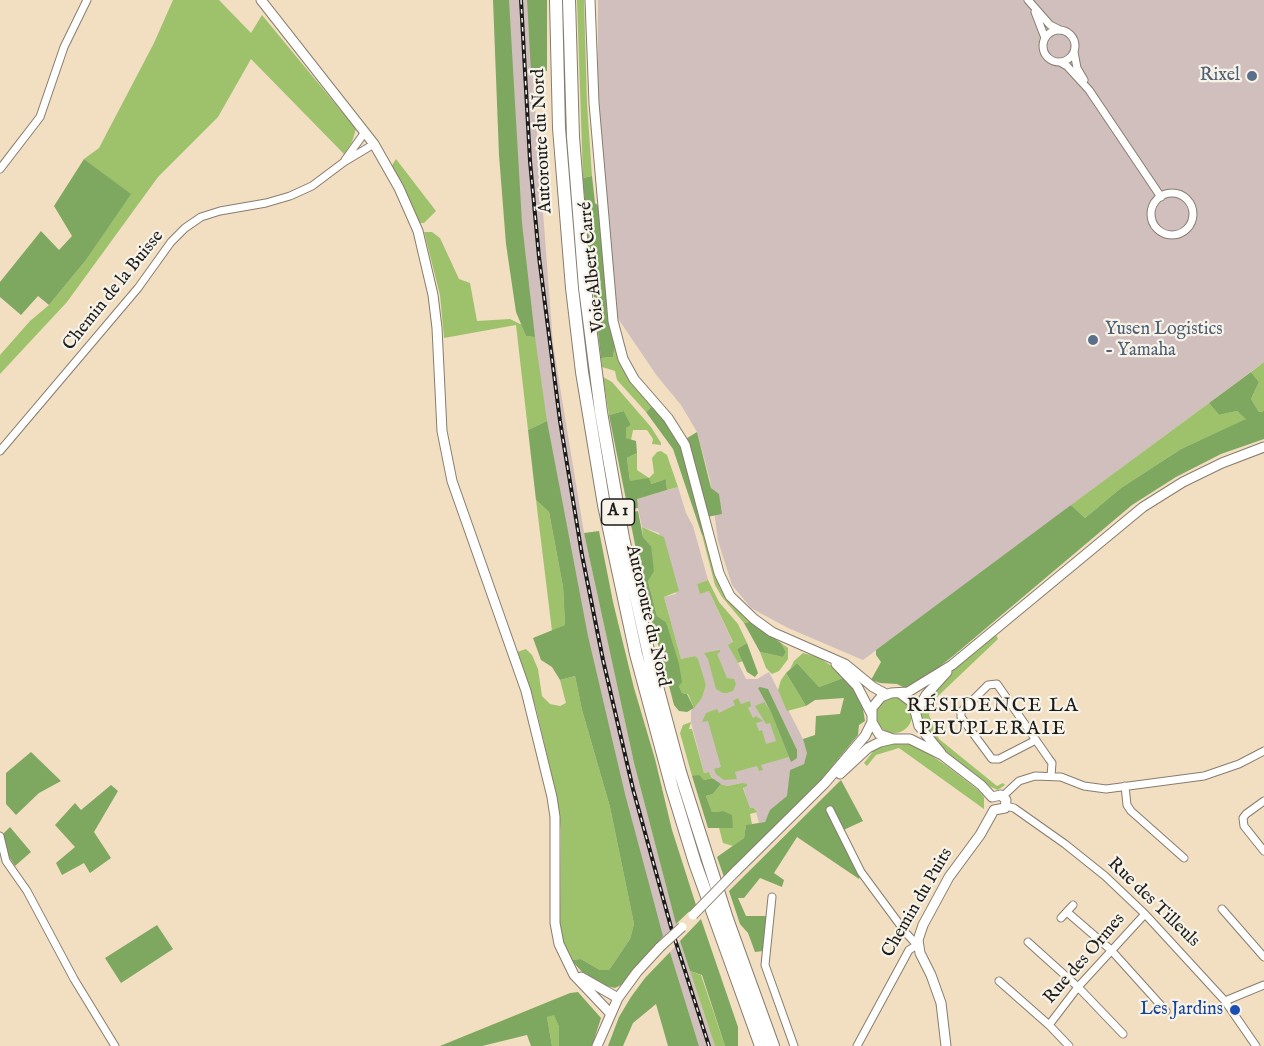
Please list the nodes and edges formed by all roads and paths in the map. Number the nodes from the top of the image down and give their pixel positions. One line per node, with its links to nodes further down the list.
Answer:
1 (87, 0): 16 (street)
2 (261, 0): 13 (street)
3 (556, 0): 64 (highway, Autoroute du Nord / A 1)
4 (569, 0): 65 (highway, Autoroute du Nord / A 1)
5 (590, 0): 20 (street, Voie Albert Carré)
6 (1028, 0): 7 (street)
7 (1033, 7): 8 (street); 9 (street)
8 (1060, 30): 9 (street); 10 (street)
9 (1046, 38): 11 (street)
10 (1074, 52): 11 (street); 12 (street)
11 (1060, 62): 12 (street)
12 (1089, 90): 17 (street)
13 (365, 132): 14 (street); 15 (street, Chemin de la Buisse)
14 (374, 144): 15 (street, Chemin de la Buisse); 52 (street)
15 (344, 162): 19 (street, Chemin de la Buisse)
16 (0, 169)
17 (1161, 196): 17 (street)
18 (1264, 447): 21 (street)
19 (0, 451)
20 (833, 660): 22 (street, Voie Albert Carré); 25 (street, Voie Albert Carré)
21 (952, 665): 23 (street); 24 (street)
22 (886, 694): 23 (street); 25 (street)
23 (901, 694): 24 (street)
24 (916, 715): 26 (street); 29 (street)
25 (871, 718): 26 (street); 31 (street)
26 (896, 738): 29 (street); 31 (street)
27 (1036, 740): 27 (street); 30 (street)
28 (1264, 751): 32 (street)
29 (942, 755): 33 (street)
30 (1052, 776): 32 (street); 34 (street)
31 (825, 783): 56 (street, bridge)
32 (1125, 786): 40 (street)
33 (992, 797): 34 (street); 37 (street)
34 (1005, 801): 37 (street); 46 (street, Rue des Tilleuls)
35 (1264, 801): 39 (street)
36 (830, 810): 49 (street)
37 (994, 810): 49 (street, Chemin du Puits)
38 (0, 836): 41 (street)
39 (1264, 851)
40 (1184, 858)
41 (3, 862): 62 (street)
42 (772, 897): 66 (street)
43 (1073, 905): 45 (street)
44 (1222, 909): 51 (street)
45 (1067, 912): 47 (street); 50 (street)
46 (1145, 914): 50 (street, Rue des Ormes); 57 (street, Rue des Tilleuls)
47 (1061, 918)
48 (1028, 942): 55 (street)
49 (917, 945): 67 (street, Chemin du Puits); 68 (street)
50 (1111, 950): 55 (street, Rue des Ormes); 58 (street)
51 (1264, 957)
52 (572, 970): 56 (street); 59 (street)
53 (999, 981): 60 (street)
54 (1264, 985): 57 (street)
55 (1078, 987): 60 (street, Rue des Ormes); 61 (street)
56 (618, 998): 59 (street)
57 (1225, 1001): 70 (street, Rue des Tilleuls)
58 (1167, 1011)
59 (610, 1013): 63 (street)
60 (1049, 1025): 69 (street)
61 (1123, 1034)
62 (115, 1046)
63 (597, 1046)
64 (761, 1046)
65 (775, 1046)
66 (794, 1046)
67 (857, 1046)
68 (946, 1046)
69 (1069, 1046)
70 (1256, 1046)

